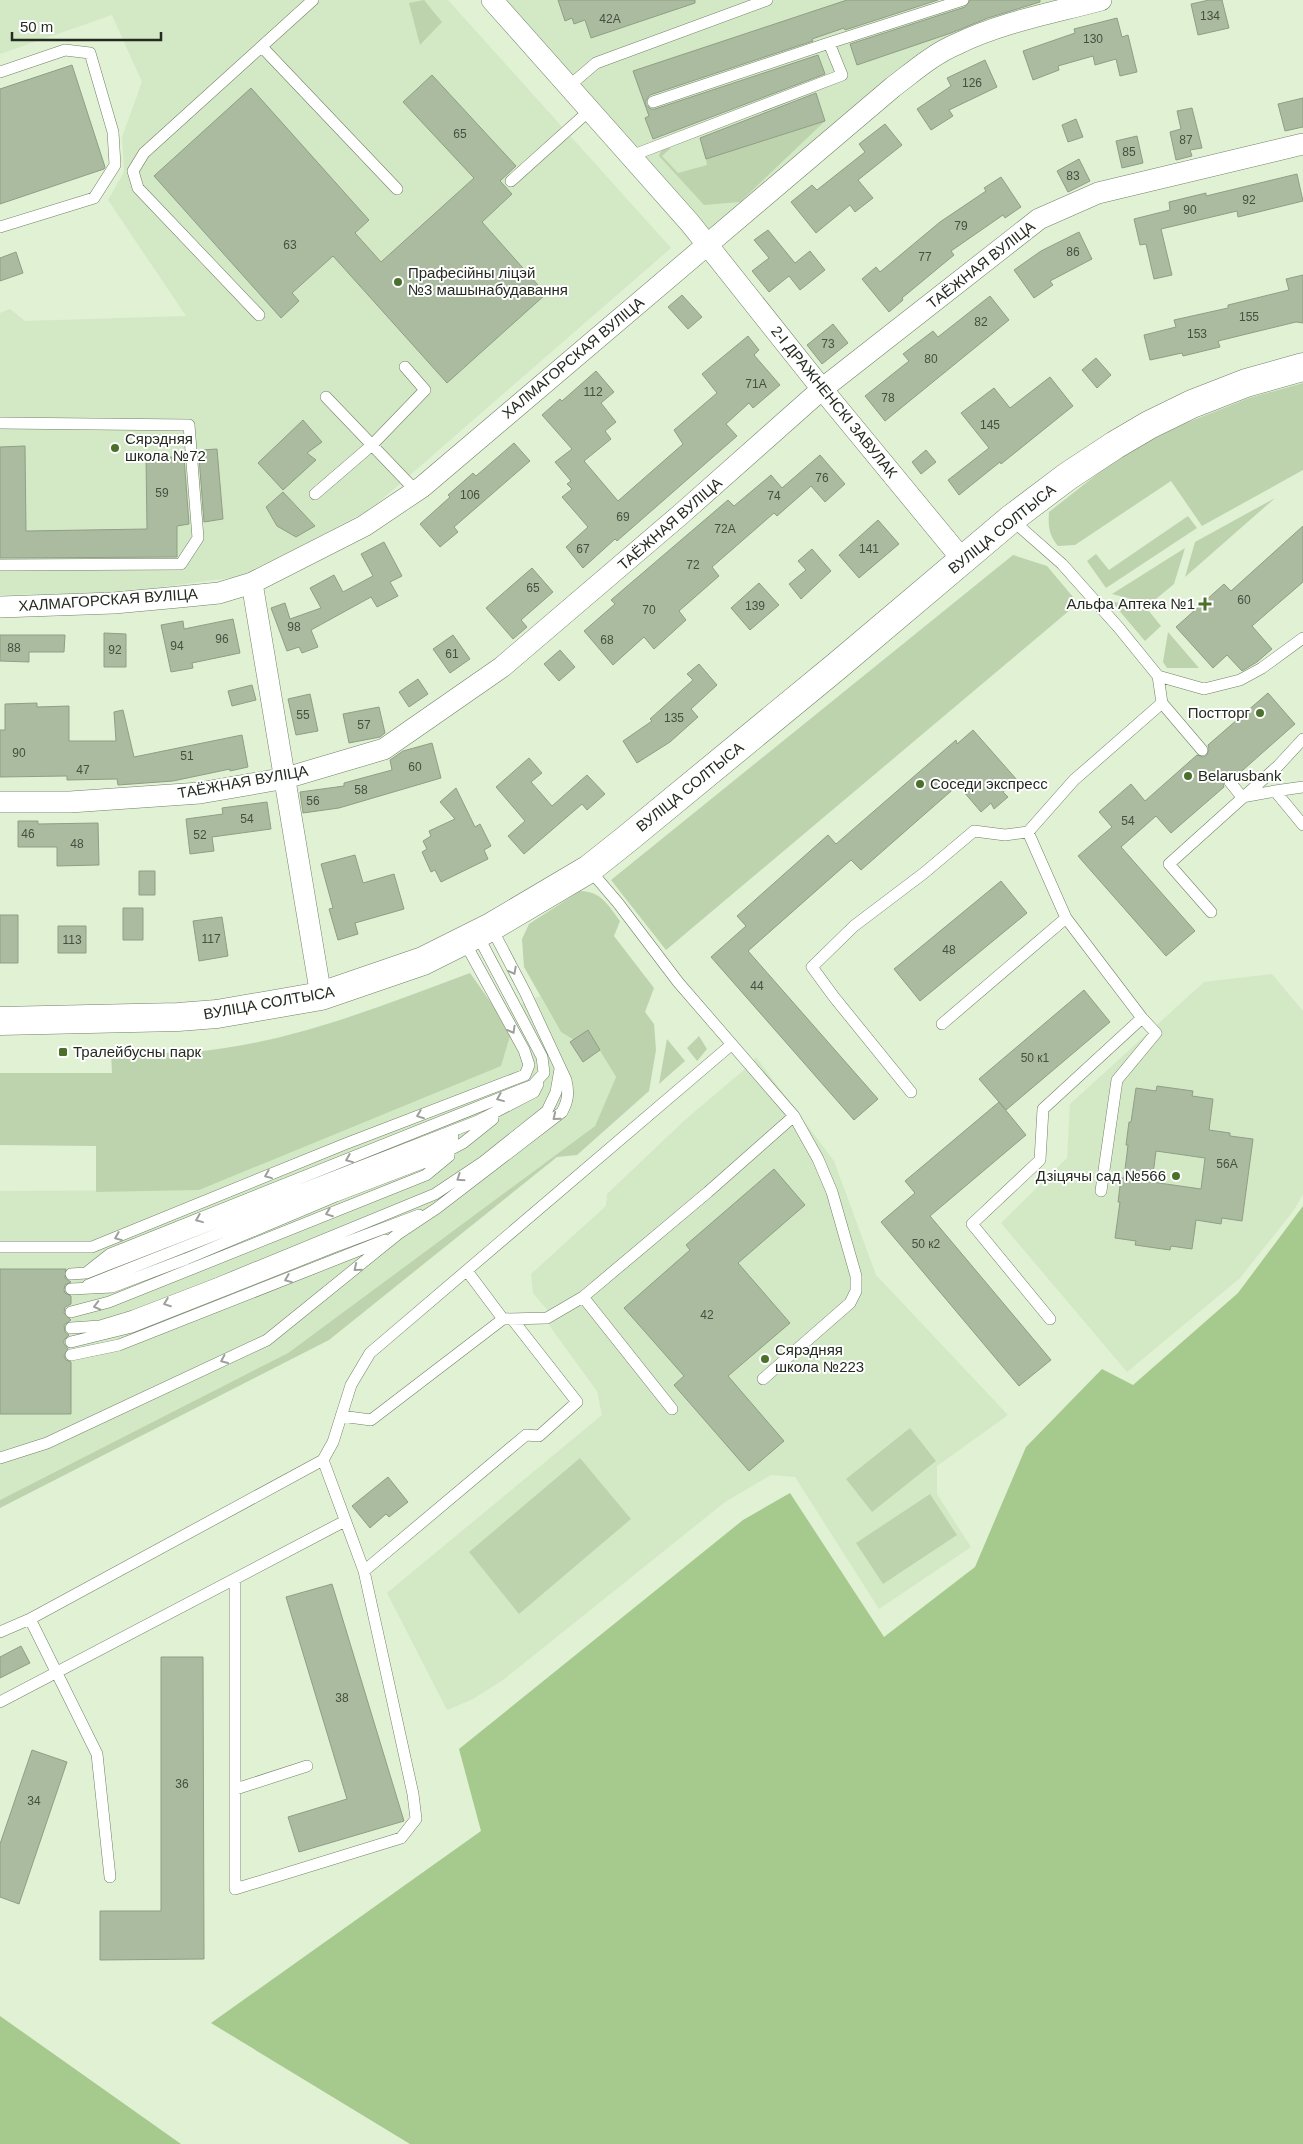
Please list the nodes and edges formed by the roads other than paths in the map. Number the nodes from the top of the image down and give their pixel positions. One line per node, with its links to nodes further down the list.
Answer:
1 (313, 0): 7 (lane)
2 (492, 0): 9 (street, 2-І ДРАЖНЕНСКІ ЗАВУЛАК)
3 (767, 0): 9 (lane)
4 (963, 0): 6 (lane)
5 (1101, 0): 17 (street, ХАЛМАГОРСКАЯ ВУЛІЦА)
6 (829, 43): 10 (lane); 13 (lane)
7 (262, 47): 15 (lane); 18 (lane)
8 (0, 72): 16 (lane)
9 (569, 86): 11 (street, 2-І ДРАЖНЕНСКІ ЗАВУЛАК)
10 (654, 102)
11 (590, 110): 13 (street, 2-І ДРАЖНЕНСКІ ЗАВУЛАК); 14 (lane)
12 (1303, 144): 21 (street, ТАЁЖНАЯ ВУЛІЦА)
13 (631, 156): 17 (street, 2-І ДРАЖНЕНСКІ ЗАВУЛАК)
14 (511, 181)
15 (397, 189)
16 (0, 227)
17 (708, 244): 21 (street, 2-І ДРАЖНЕНСКІ ЗАВУЛАК); 25 (street, ХАЛМАГОРСКАЯ ВУЛІЦА)
18 (259, 315)
19 (405, 367): 24 (lane)
20 (1303, 367): 27 (main road, ВУЛІЦА СОЛТЫСА)
21 (822, 389): 28 (street, 2-І ДРАЖНЕНСКІ ЗАВУЛАК); 37 (street, ТАЁЖНАЯ ВУЛІЦА)
22 (326, 397): 24 (lane)
23 (0, 423): 29 (lane)
24 (372, 445): 25 (lane); 26 (lane)
25 (416, 491): 30 (street, ХАЛМАГОРСКАЯ ВУЛІЦА)
26 (315, 494)
27 (1011, 519): 28 (main road, ВУЛІЦА СОЛТЫСА); 33 (lane)
28 (962, 559): 45 (main road, ВУЛІЦА СОЛТЫСА)
29 (0, 565)
30 (252, 584): 31 (street, ХАЛМАГОРСКАЯ ВУЛІЦА); 37 (street)
31 (0, 607)
32 (1303, 638): 33 (lane)
33 (1158, 676): 34 (lane)
34 (1162, 703): 36 (lane); 44 (lane)
35 (1303, 740): 41 (lane)
36 (1202, 750)
37 (286, 778): 42 (street, ТАЁЖНАЯ ВУЛІЦА); 49 (street)
38 (1230, 782): 41 (lane)
39 (1303, 788): 40 (lane)
40 (1275, 791): 41 (lane); 43 (lane)
41 (1242, 796): 46 (lane)
42 (0, 802)
43 (1303, 825)
44 (1028, 832): 47 (lane); 56 (lane)
45 (589, 869): 48 (main road, ВУЛІЦА СОЛТЫСА); 53 (lane)
46 (1211, 912)
47 (1066, 918): 50 (lane); 52 (lane)
48 (477, 934): 49 (main road, ВУЛІЦА СОЛТЫСА); 54 (lane, one-way to 54); 55 (lane); 64 (lane, one-way to 64)
49 (321, 996): 51 (main road, ВУЛІЦА СОЛТЫСА)
50 (1142, 1018): 61 (lane); 71 (lane)
51 (0, 1021)
52 (942, 1024)
53 (731, 1045): 58 (lane); 65 (lane)
54 (560, 1069): 62 (lane, one-way to 62); 72 (lane, one-way to 72)
55 (544, 1073): 57 (lane); 66 (lane, one-way to 66)
56 (911, 1092)
57 (508, 1107): 59 (lane); 60 (lane)
58 (794, 1116): 68 (lane); 75 (lane)
59 (478, 1121): 60 (lane); 66 (lane)
60 (464, 1143): 69 (lane, one-way to 69)
61 (1101, 1191)
62 (437, 1208): 63 (lane); 73 (lane)
63 (398, 1234): 74 (lane, one-way to 74); 78 (lane, one-way to 78)
64 (0, 1247)
65 (467, 1271): 70 (lane); 77 (lane)
66 (86, 1273): 67 (lane)
67 (71, 1274)
68 (583, 1298): 70 (lane); 76 (lane)
69 (71, 1312)
70 (508, 1319): 77 (lane); 81 (lane)
71 (1050, 1319)
72 (71, 1328)
73 (71, 1342)
74 (71, 1355)
75 (763, 1379)
76 (672, 1409)
77 (341, 1416): 79 (lane)
78 (0, 1460)
79 (323, 1460): 80 (lane); 83 (lane)
80 (345, 1521): 81 (lane); 82 (lane)
81 (364, 1571): 88 (lane)
82 (235, 1579): 85 (lane); 88 (lane)
83 (30, 1619): 84 (lane); 85 (lane)
84 (0, 1632)
85 (57, 1672): 86 (lane); 89 (lane)
86 (0, 1702)
87 (308, 1766): 88 (lane)
88 (236, 1789)
89 (110, 1877)

